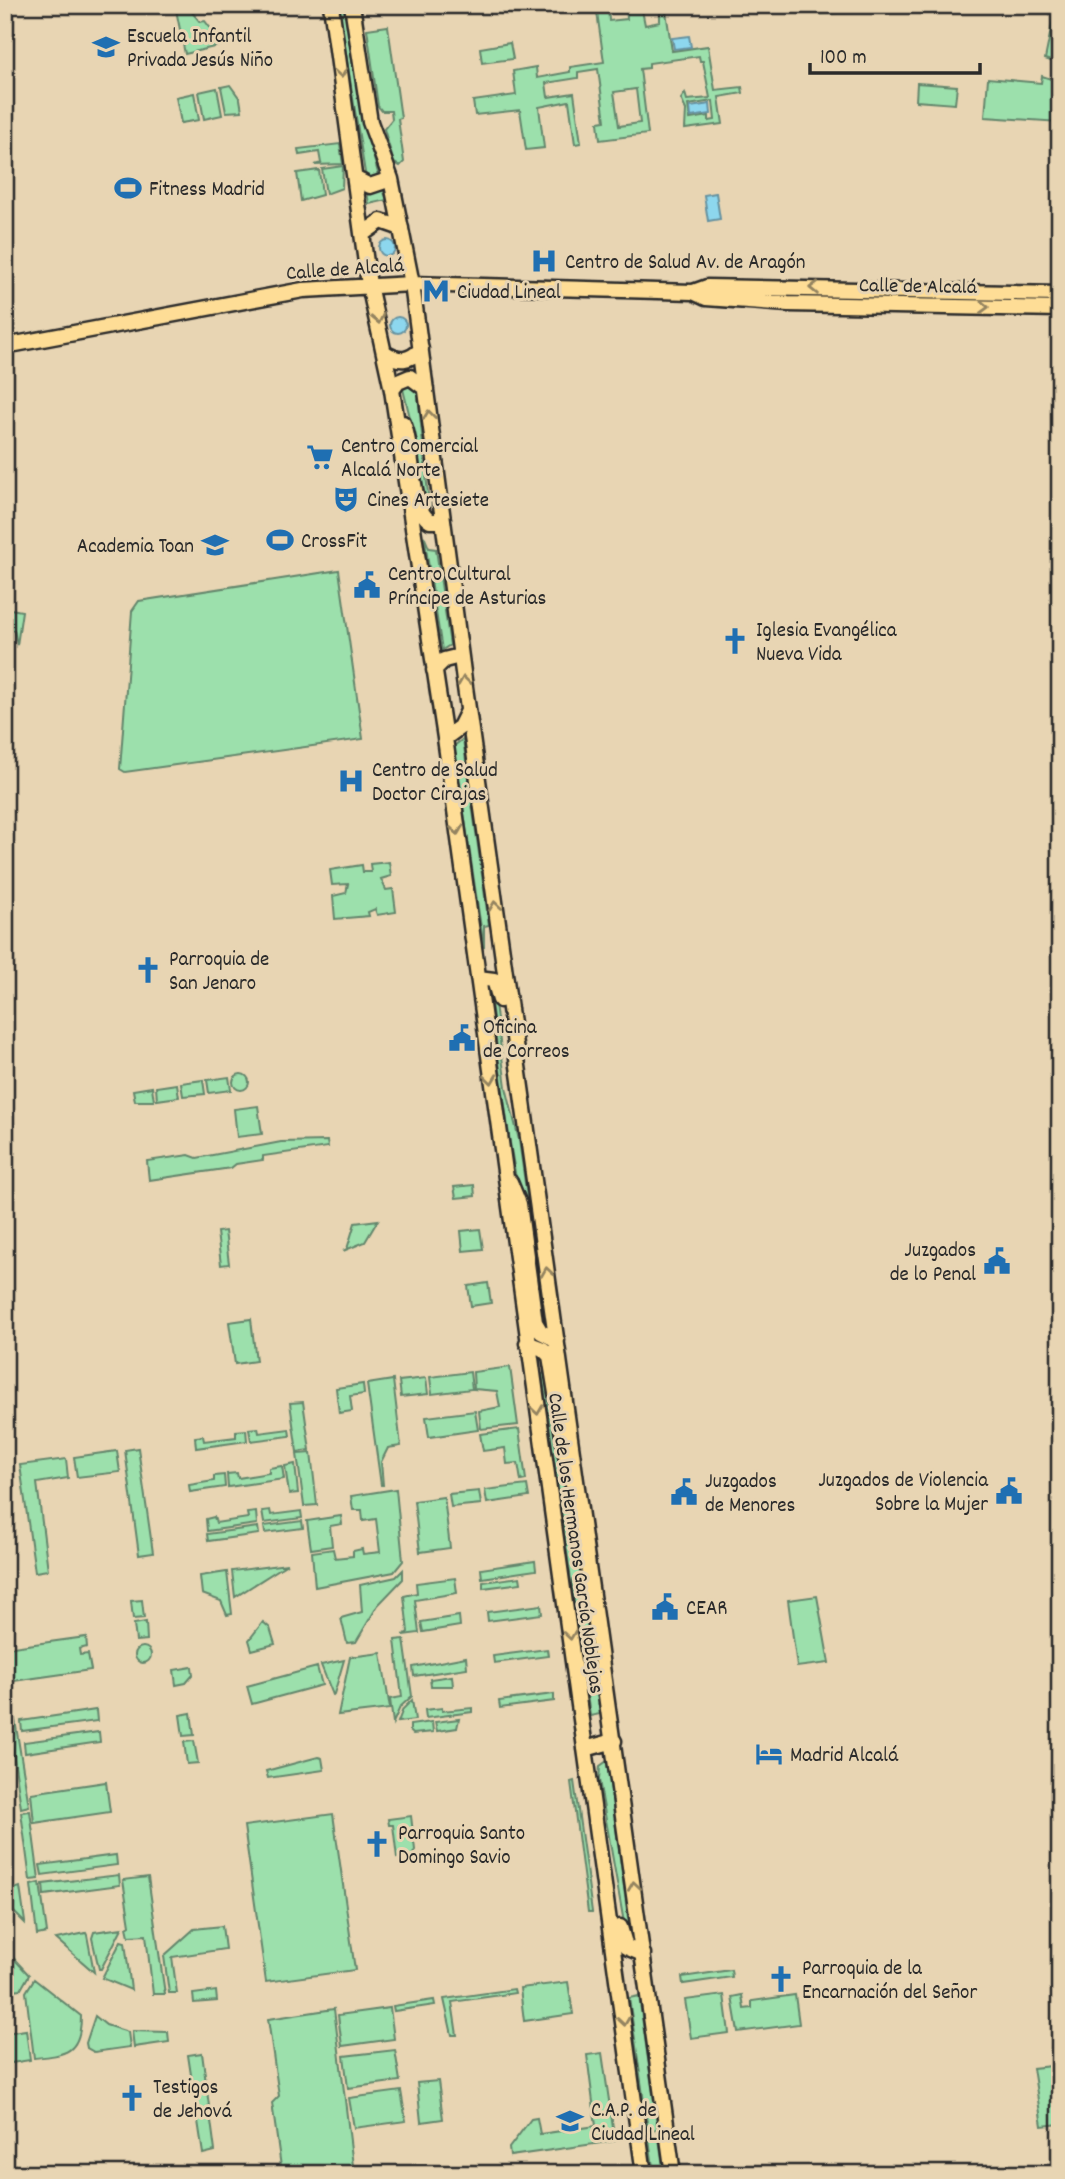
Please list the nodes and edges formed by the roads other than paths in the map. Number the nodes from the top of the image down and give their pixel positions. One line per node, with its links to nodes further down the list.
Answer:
1 (331, 5): 3 (main road, Calle de los Hermanos García Noblejas, one-way to 3)
2 (352, 5): 4 (main road, Calle de los Hermanos García Noblejas)
3 (356, 179): 4 (main road); 6 (main road, Calle de los Hermanos García Noblejas)
4 (391, 179): 5 (main road, Calle de los Hermanos García Noblejas)
5 (401, 228): 6 (main road); 7 (main road, Calle de los Hermanos García Noblejas)
6 (364, 233): 8 (main road, Calle de los Hermanos García Noblejas)
7 (412, 284): 8 (main road, Calle de Alcalá); 9 (main road, Calle de Alcalá); 13 (main road, Calle de los Hermanos García Noblejas)
8 (369, 285): 12 (main road, Calle de Alcalá); 14 (main road, Calle de los Hermanos García Noblejas, one-way to 14)
9 (693, 292): 10 (main road, Calle de Alcalá, one-way to 9); 11 (main road, Calle de Alcalá, one-way to 11)
10 (1060, 294)
11 (1060, 309)
12 (5, 346)
13 (421, 349): 14 (main road); 15 (main road, Calle de los Hermanos García Noblejas)
14 (385, 353): 16 (main road, Calle de los Hermanos García Noblejas)
15 (426, 389): 16 (main road); 18 (main road, Calle de los Hermanos García Noblejas, one-way to 15)
16 (392, 390): 17 (main road, Calle de los Hermanos García Noblejas)
17 (396, 414): 18 (main road, Calle de los Hermanos García Noblejas); 20 (main road, Calle de los Hermanos García Noblejas)
18 (442, 521): 19 (main road, Calle de los Hermanos García Noblejas)
19 (460, 656): 20 (main road); 21 (main road, Calle de los Hermanos García Noblejas, one-way to 19)
20 (434, 670): 22 (main road, Calle de los Hermanos García Noblejas)
21 (468, 710): 22 (main road); 24 (main road, Calle de los Hermanos García Noblejas, one-way to 21)
22 (444, 738): 23 (main road, Calle de los Hermanos García Noblejas, one-way to 23)
23 (478, 978): 24 (main road, Calle de los Hermanos García Noblejas); 25 (main road, Calle de los Hermanos García Noblejas, one-way to 25)
24 (526, 1123): 26 (main road, Calle de los Hermanos García Noblejas, one-way to 24)
25 (504, 1171): 26 (main road, Calle de los Hermanos García Noblejas); 27 (main road, Calle de los Hermanos García Noblejas)
26 (556, 1340): 28 (main road, Calle de los Hermanos García Noblejas)
27 (527, 1343): 28 (main road, Calle de los Hermanos García Noblejas); 30 (main road, Calle de los Hermanos García Noblejas, one-way to 30)
28 (579, 1494): 29 (main road, Calle de los Hermanos García Noblejas)
29 (614, 1741): 30 (main road); 33 (main road, Calle de los Hermanos García Noblejas, one-way to 29)
30 (585, 1749): 31 (main road, Calle de los Hermanos García Noblejas)
31 (596, 1822): 32 (main road, Calle de los Hermanos García Noblejas); 33 (main road, Calle de los Hermanos García Noblejas)
32 (614, 1953): 33 (main road); 34 (main road, Calle de los Hermanos García Noblejas, one-way to 34)
33 (643, 1954): 35 (main road, Calle de los Hermanos García Noblejas)
34 (644, 2174)
35 (673, 2174)

